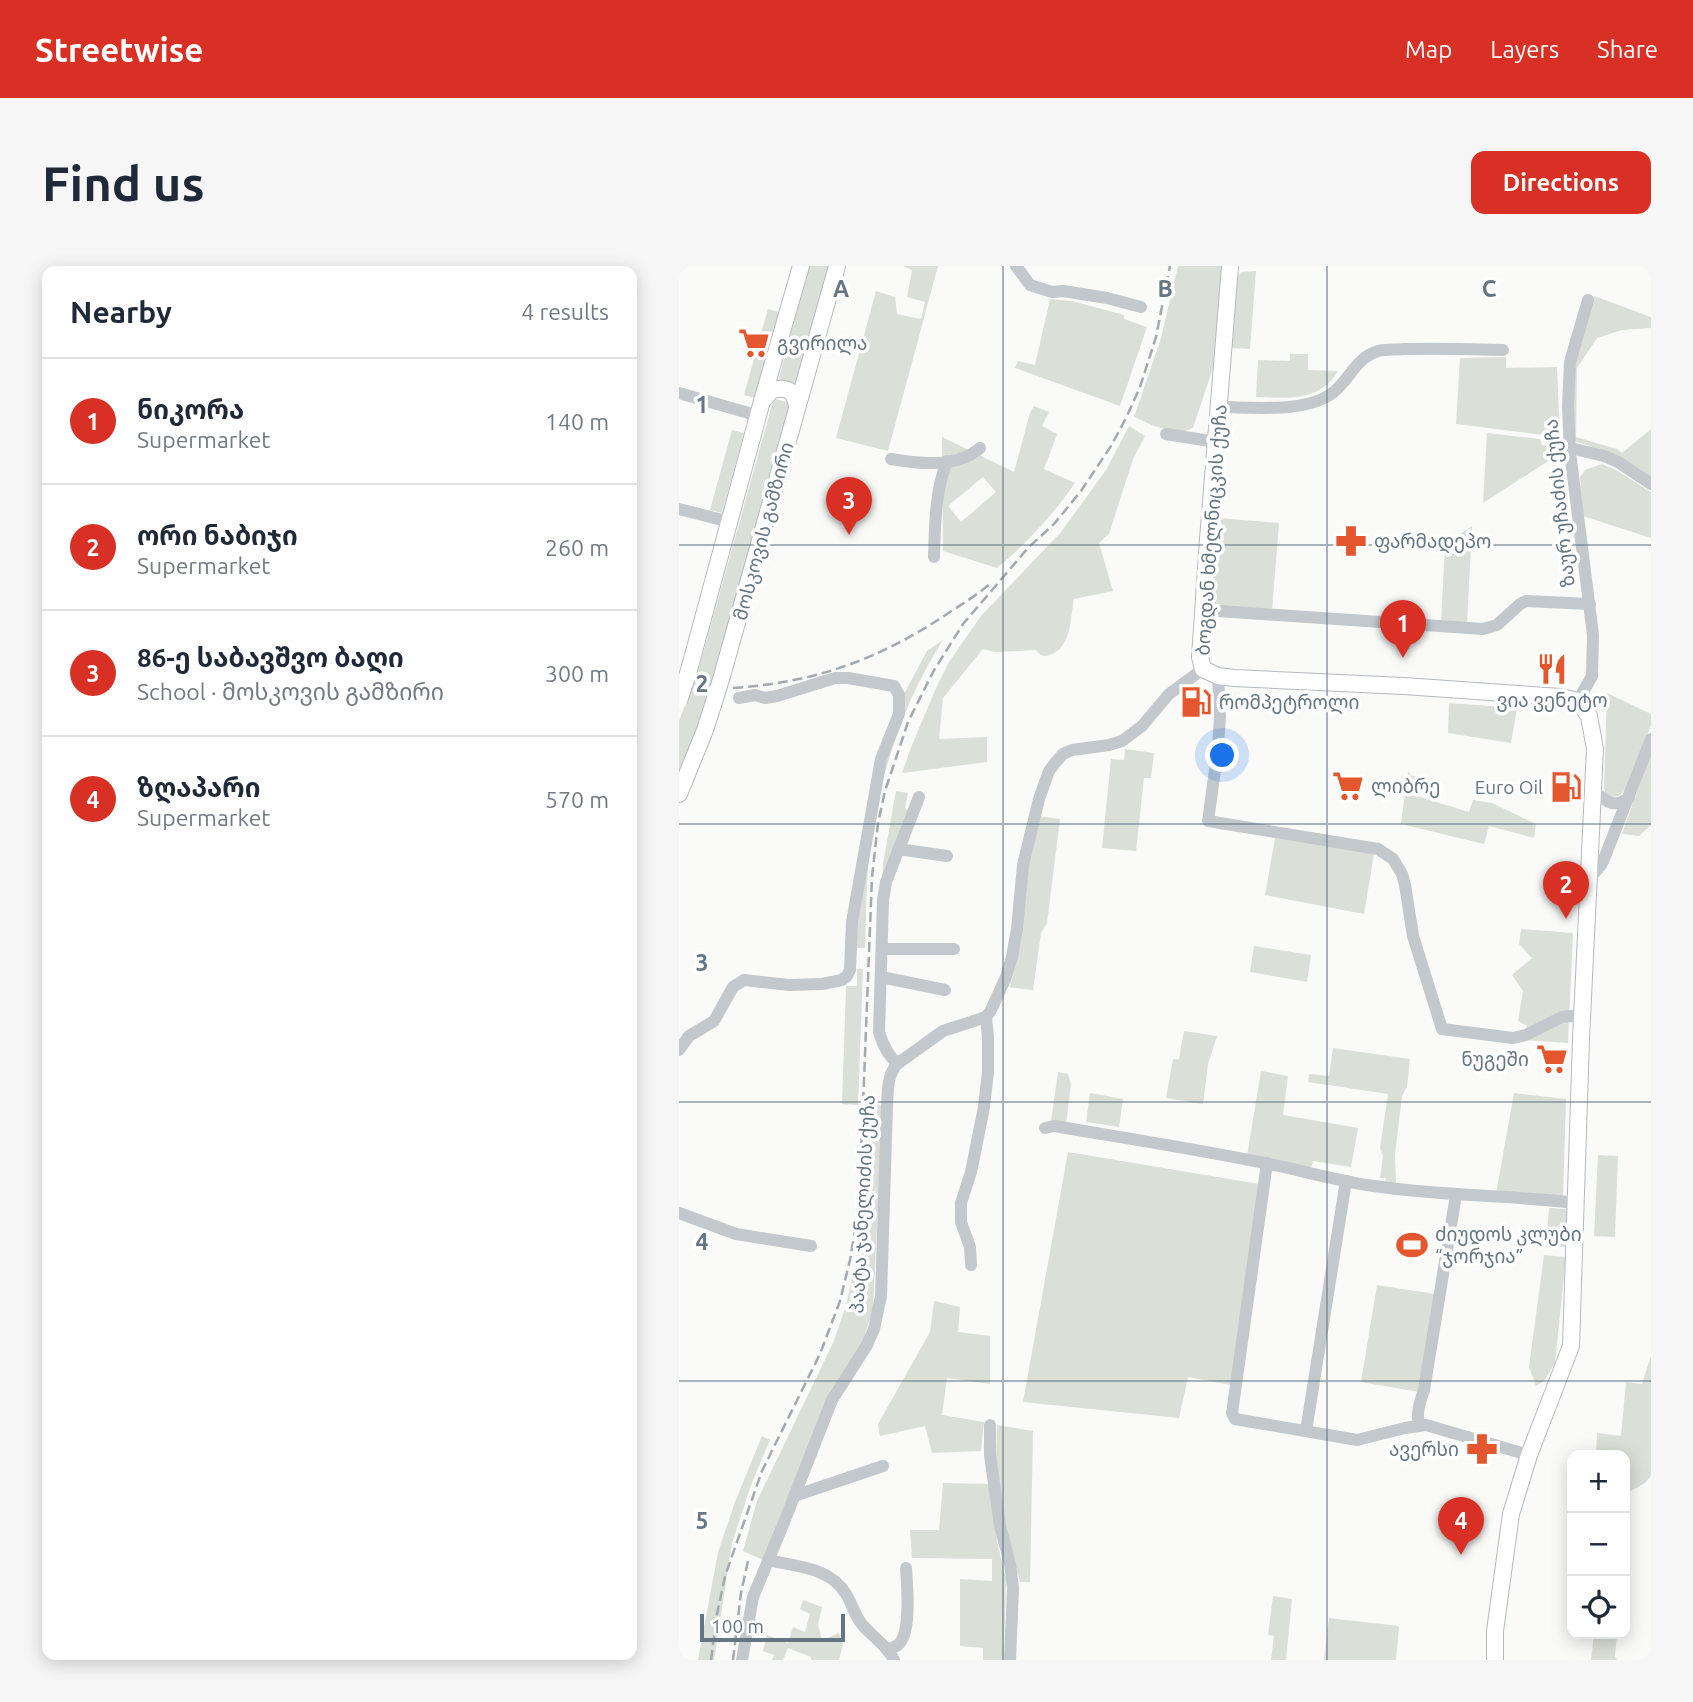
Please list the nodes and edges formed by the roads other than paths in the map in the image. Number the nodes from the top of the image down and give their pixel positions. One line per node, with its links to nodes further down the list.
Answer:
1 (801, 266): 11 (main road, მოსკოვის გამზირი)
2 (837, 266): 9 (main road, მოსკოვის გამზირი)
3 (1016, 266): 6 (street)
4 (1230, 266): 10 (main road, ბოგდან ხმელნიცკის ქუჩა)
5 (1588, 300): 15 (street, ზაურ უჩაძის ქუჩა)
6 (1141, 307)
7 (1503, 350): 10 (street)
8 (679, 393): 11 (street)
9 (797, 406): 11 (main road); 30 (main road, მოსკოვის გამზირი, bridge)
10 (1219, 407): 13 (main road, ბოგდან ხმელნიცკის ქუჩა)
11 (761, 408): 20 (main road, მოსკოვის გამზირი)
12 (1166, 434): 13 (street)
13 (1216, 442): 23 (main road, ბოგდან ხმელნიცკის ქუჩა)
14 (980, 448): 17 (street)
15 (1570, 448): 18 (street); 22 (street, ზაურ უჩაძის ქუჩა)
16 (891, 459): 17 (street)
17 (947, 461): 21 (street)
18 (1651, 484)
19 (679, 509): 20 (street)
20 (730, 522): 26 (main road, მოსკოვის გამზირი, bridge)
21 (934, 557)
22 (1590, 604): 23 (street); 27 (street, ზაურ უჩაძის ქუჩა)
23 (1203, 610): 24 (main road, ბოგდან ხმელნიცკის ქუჩა)
24 (1210, 673): 27 (main road, ბოგდან ხმელნიცკის ქუჩა); 40 (street); 41 (street)
25 (739, 698): 42 (street)
26 (679, 701)
27 (1578, 701): 29 (main road)
28 (1651, 739): 32 (street)
29 (1593, 791): 32 (street); 35 (main road)
30 (679, 794)
31 (919, 797): 33 (street)
32 (1629, 798): 35 (street)
33 (898, 849): 34 (street); 36 (street)
34 (947, 856)
35 (1589, 879): 40 (main road)
36 (882, 949): 37 (street); 38 (street)
37 (954, 949)
38 (881, 977): 39 (street); 43 (street)
39 (945, 990)
40 (1582, 1015): 48 (main road)
41 (986, 1017): 43 (street); 51 (street)
42 (679, 1050)
43 (897, 1064): 57 (street, პაატა ჯანელიძის ქუჩა)
44 (1045, 1128): 45 (street)
45 (1267, 1163): 46 (street); 54 (street)
46 (1346, 1181): 47 (street); 54 (street)
47 (1456, 1195): 48 (street); 53 (street)
48 (1576, 1203): 55 (main road)
49 (679, 1213): 50 (street)
50 (811, 1246)
51 (971, 1265)
52 (990, 1425): 62 (street)
53 (1419, 1425): 54 (street); 55 (street)
54 (1306, 1431)
55 (1528, 1455): 63 (main road)
56 (883, 1466): 57 (street)
57 (795, 1496): 58 (street, პაატა ჯანელიძის ქუჩა)
58 (768, 1560): 60 (street); 61 (street, პაატა ჯანელიძის ქუჩა)
59 (906, 1568): 60 (street)
60 (891, 1655)
61 (742, 1660)
62 (1010, 1660)
63 (1495, 1660)

